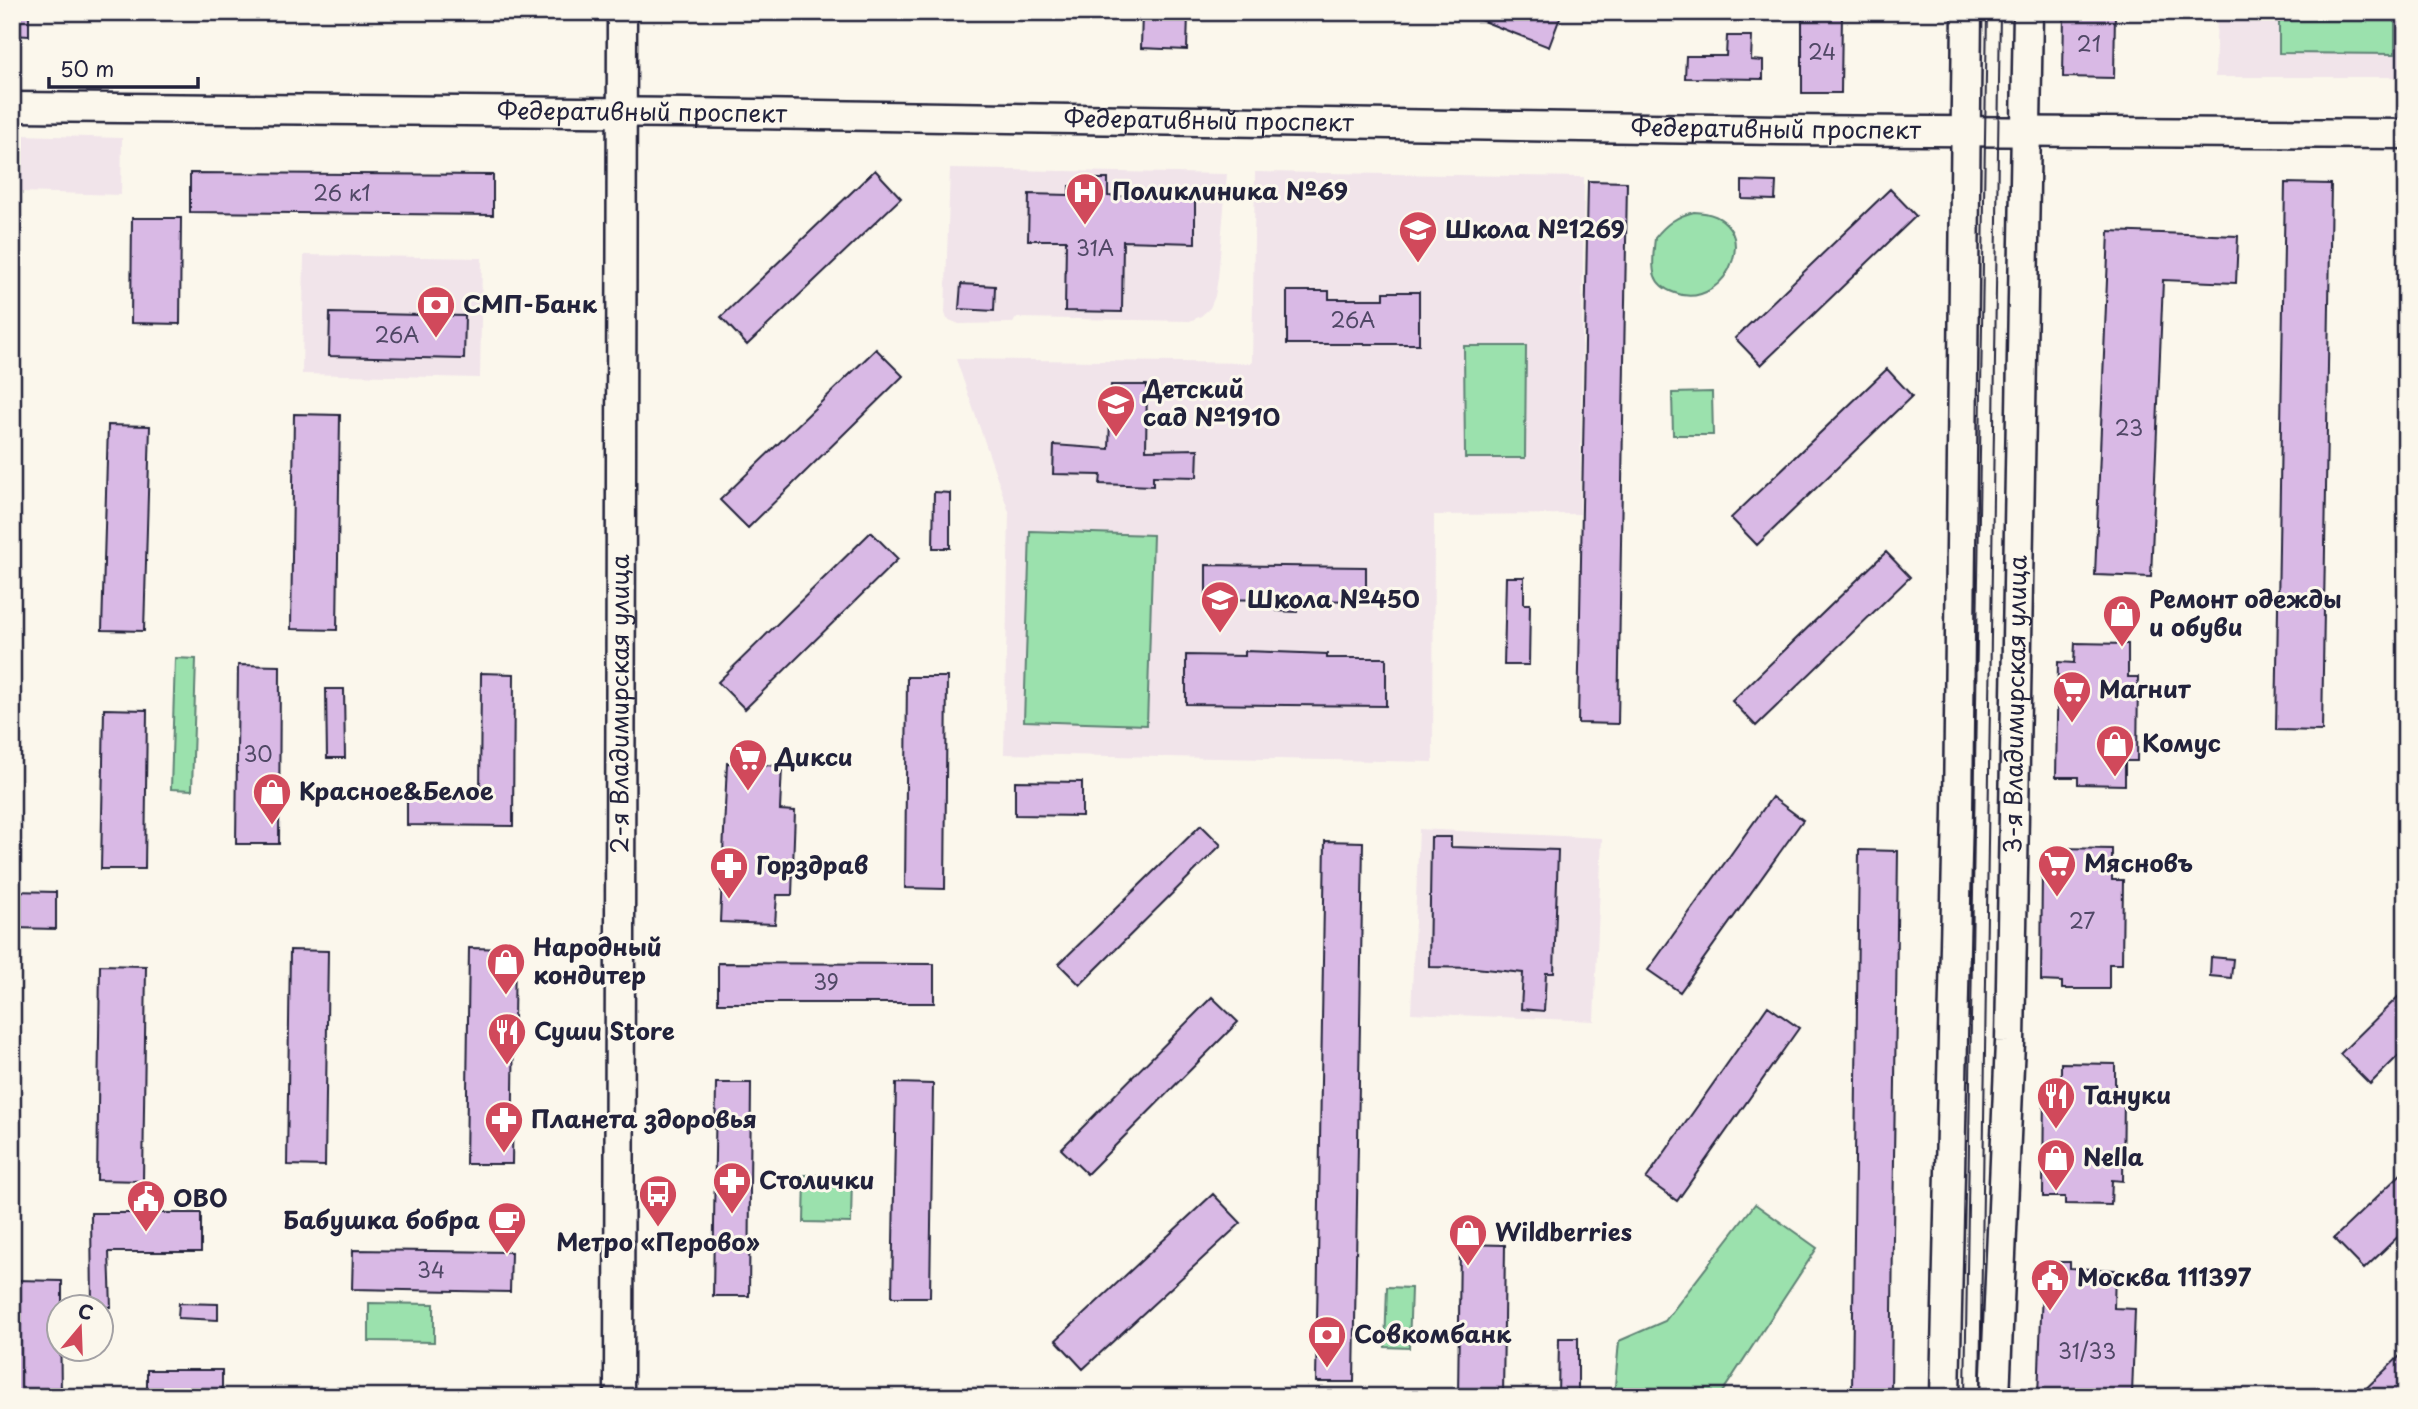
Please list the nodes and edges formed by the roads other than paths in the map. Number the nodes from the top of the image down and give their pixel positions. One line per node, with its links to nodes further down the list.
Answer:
1 (622, 12): 5 (street, 2-я Владимирская улица)
2 (1967, 12): 6 (street)
3 (2028, 12): 7 (street, 3-я Владимирская улица)
4 (12, 107): 5 (street, Федеративный проспект)
5 (623, 113): 6 (street, Федеративный проспект); 9 (street, 2-я Владимирская улица)
6 (1965, 131): 7 (street, Федеративный проспект); 10 (street)
7 (2027, 132): 8 (street, Федеративный проспект); 11 (street, 3-я Владимирская улица)
8 (2406, 135)
9 (619, 1397)
10 (1945, 1397)
11 (1995, 1397)

